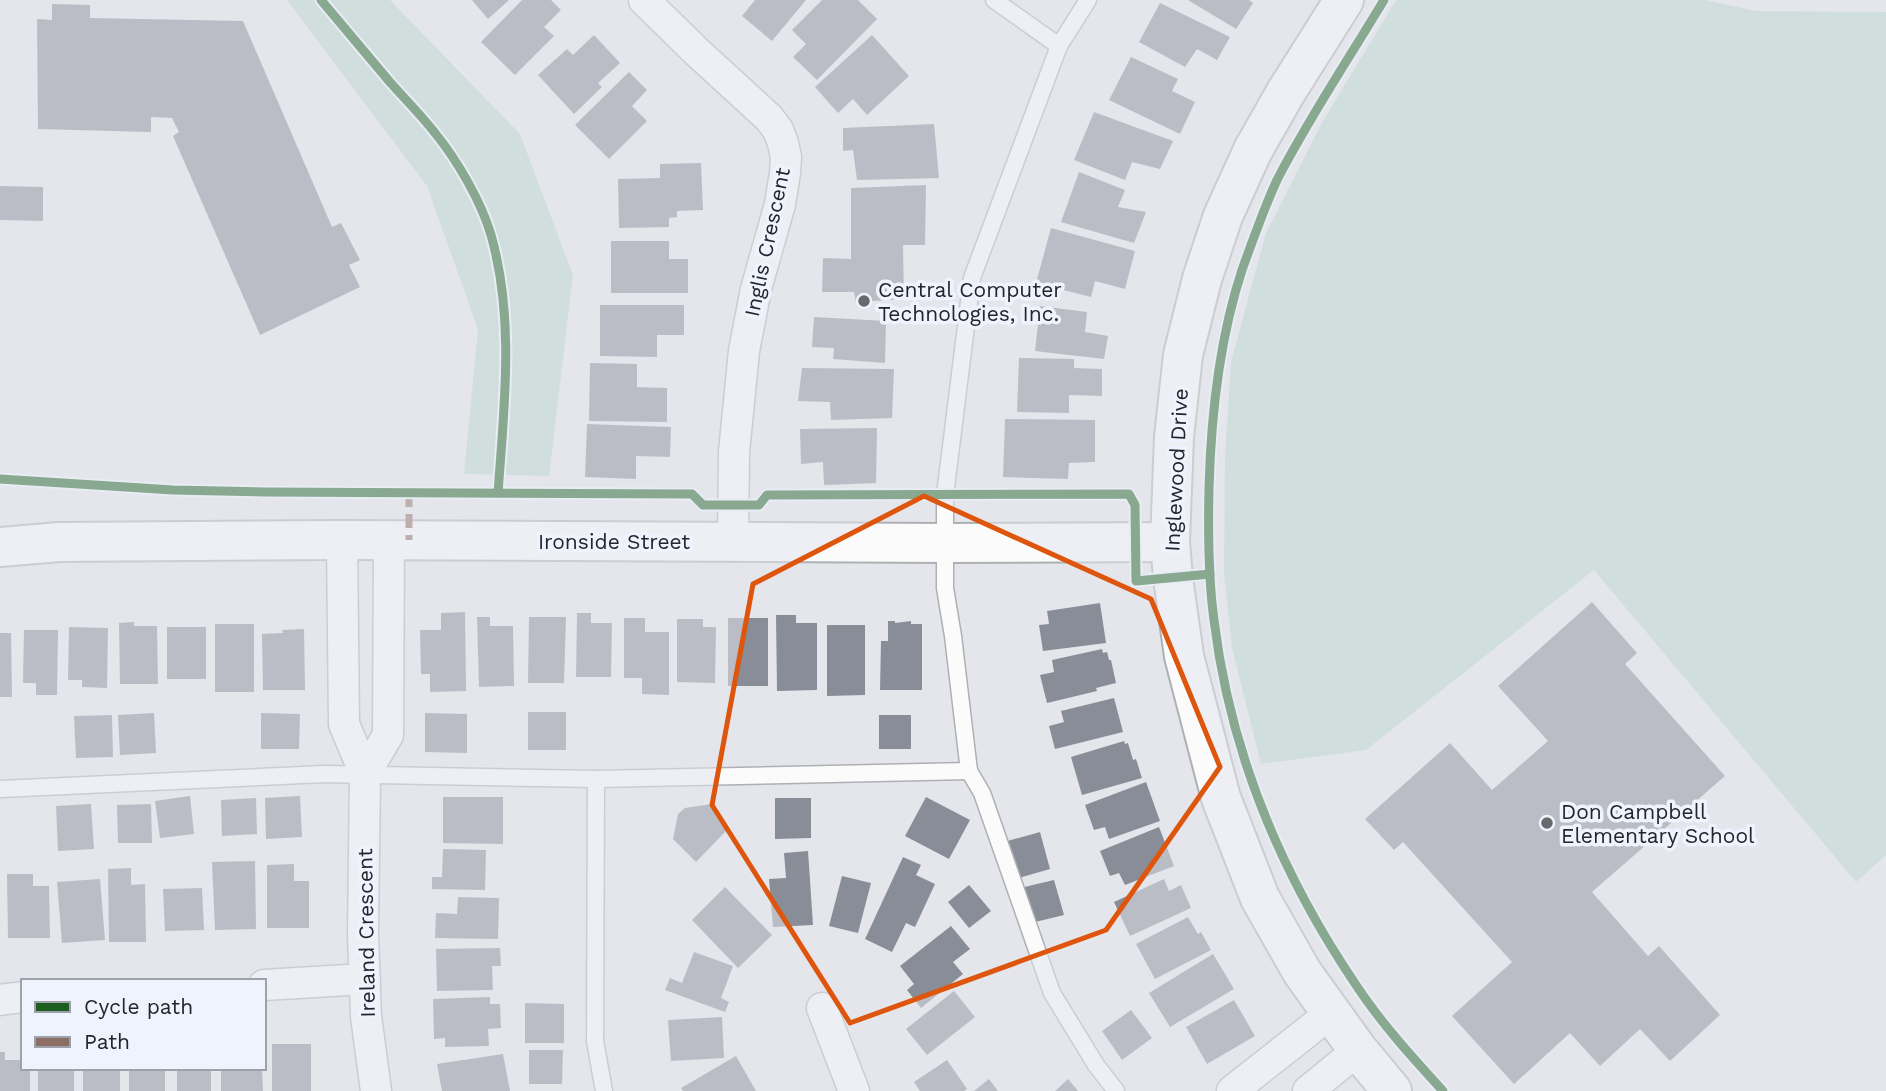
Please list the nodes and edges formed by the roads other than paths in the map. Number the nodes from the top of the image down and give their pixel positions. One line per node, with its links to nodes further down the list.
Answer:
1 (644, 0): 10 (street, Inglis Crescent)
2 (994, 0): 5 (lane)
3 (1088, 0): 5 (lane)
4 (1344, 0): 11 (street, Inglewood Drive)
5 (1059, 46): 12 (lane)
6 (0, 535): 9 (street, Ironside Street)
7 (342, 540): 8 (street, Ironside Street); 9 (street, Ironside Street); 15 (street, Ireland Crescent)
8 (389, 540): 10 (street, Ironside Street); 15 (street, Ireland Crescent)
9 (59, 542): 13 (street, Ironside Street)
10 (733, 542): 12 (street, Ironside Street)
11 (1170, 542): 12 (street, Ironside Street); 23 (street, Inglewood Drive)
12 (945, 543): 14 (lane)
13 (0, 547)
14 (969, 771): 16 (lane); 28 (lane)
15 (365, 774): 16 (lane); 17 (lane); 18 (street, Ireland Crescent)
16 (596, 779): 26 (lane)
17 (0, 789)
18 (365, 979): 19 (street); 25 (street, Ireland Crescent)
19 (266, 985)
20 (21, 997): 21 (street)
21 (0, 1000)
22 (822, 1008): 27 (street)
23 (1331, 1013): 24 (street, Inglewood Drive); 29 (street)
24 (1358, 1050): 30 (street); 31 (street, Inglewood Drive)
25 (376, 1091)
26 (604, 1091)
27 (854, 1091)
28 (1116, 1091)
29 (1232, 1091)
30 (1308, 1091)
31 (1392, 1091)

